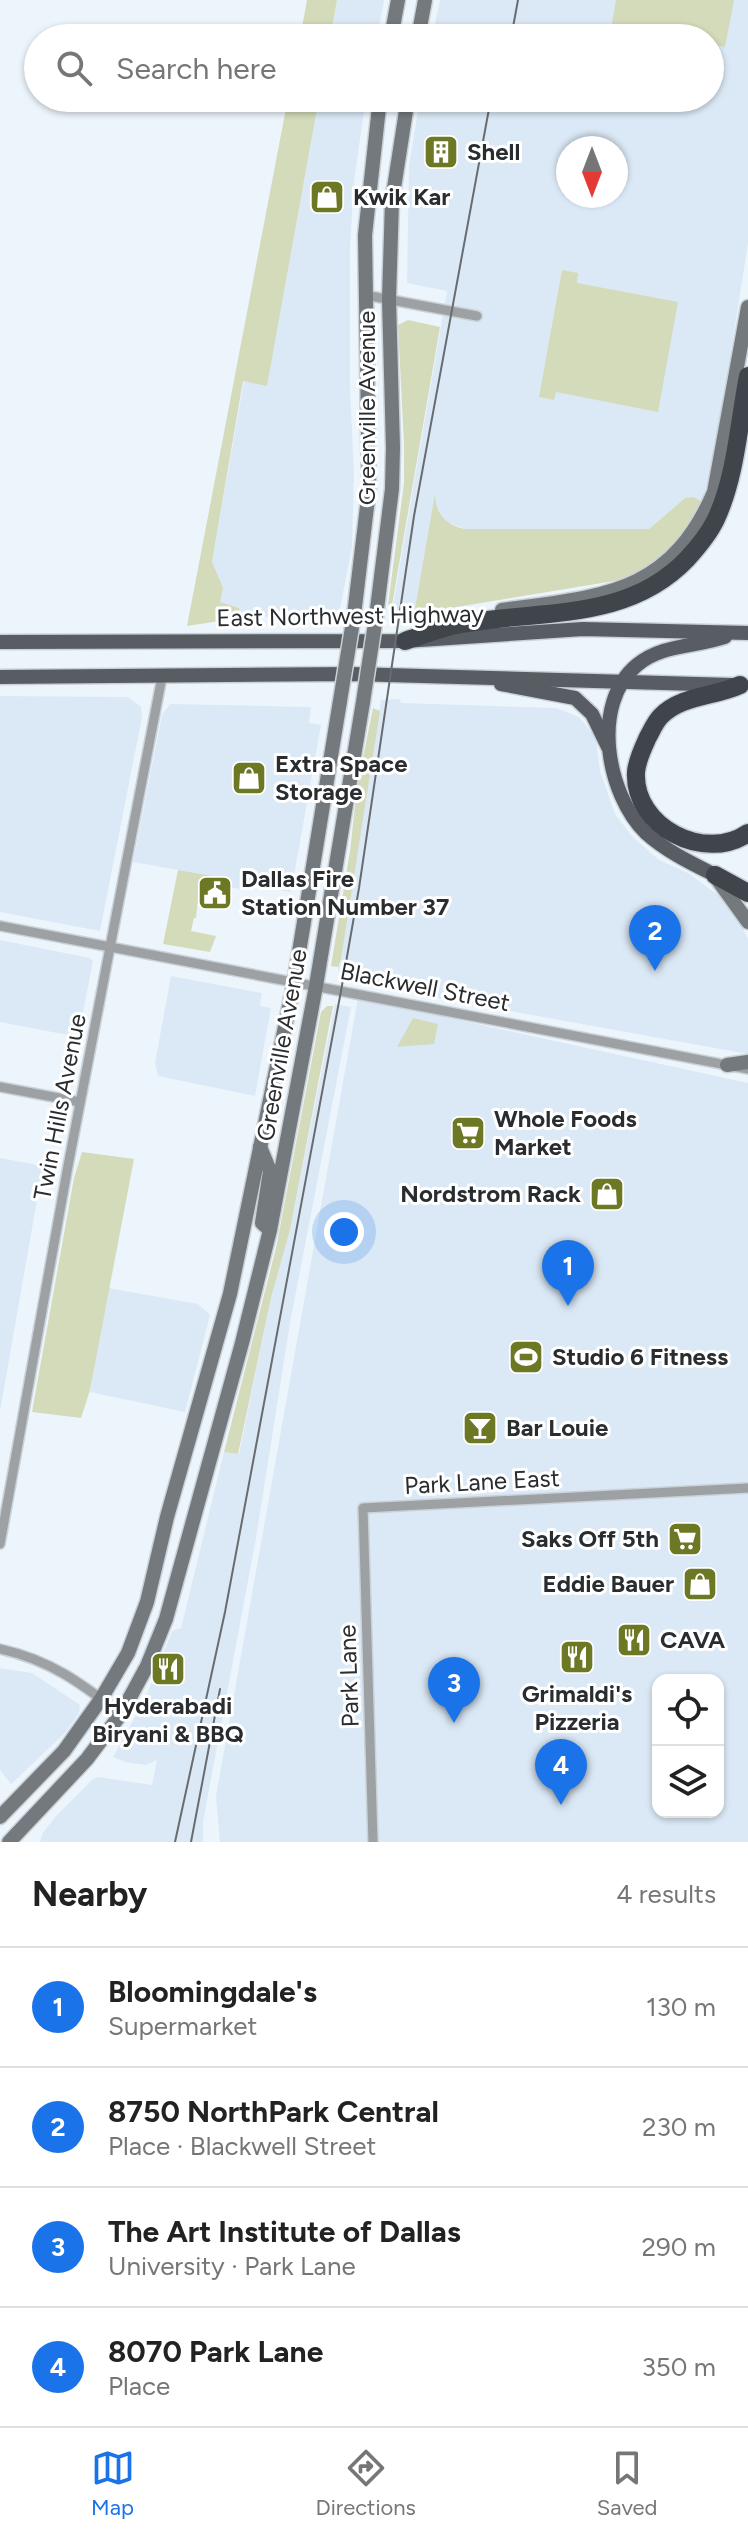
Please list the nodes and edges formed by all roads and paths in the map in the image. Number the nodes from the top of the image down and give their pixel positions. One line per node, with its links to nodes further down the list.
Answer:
1 (398, 0): 3 (main road)
2 (425, 0): 4 (main road)
3 (394, 24)
4 (421, 24)
5 (378, 112): 7 (main road, Greenville Avenue)
6 (406, 112): 8 (main road, Greenville Avenue)
7 (365, 295): 8 (street); 28 (main road, Greenville Avenue, bridge)
8 (389, 299): 10 (street); 29 (main road, Greenville Avenue, bridge)
9 (748, 307): 12 (main road)
10 (477, 316)
11 (748, 376): 12 (highway)
12 (452, 626): 14 (highway)
13 (744, 633): 14 (main road, East Northwest Highway); 19 (main road)
14 (405, 641): 15 (main road, East Northwest Highway)
15 (0, 642)
16 (0, 677): 17 (main road)
17 (162, 677): 18 (main road); 27 (street, Twin Hills Avenue)
18 (473, 678): 19 (main road); 21 (main road)
19 (624, 680): 20 (main road); 21 (main road)
20 (744, 685): 22 (highway)
21 (610, 750): 23 (main road)
22 (748, 833)
23 (715, 875): 24 (highway); 25 (main road)
24 (748, 893)
25 (748, 922)
26 (0, 926): 27 (street, Blackwell Street)
27 (111, 947): 28 (street, Blackwell Street); 34 (street, Twin Hills Avenue)
28 (294, 983): 29 (street, Blackwell Street); 35 (main road, Greenville Avenue)
29 (316, 986): 31 (street, Blackwell Street); 36 (main road, Greenville Avenue)
30 (748, 1062): 31 (main road)
31 (727, 1065): 32 (street, Blackwell Street)
32 (748, 1069)
33 (0, 1087): 34 (street)
34 (80, 1102): 43 (street, Twin Hills Avenue)
35 (260, 1147): 36 (main road); 37 (main road, Greenville Avenue)
36 (270, 1230): 38 (main road, Greenville Avenue)
37 (218, 1337): 38 (main road); 41 (main road, Greenville Avenue)
38 (242, 1343): 42 (main road, Greenville Avenue)
39 (748, 1488): 40 (street, Park Lane East)
40 (363, 1508): 51 (street, Park Lane)
41 (167, 1517): 42 (main road); 45 (main road, Greenville Avenue)
42 (192, 1525): 46 (main road, Greenville Avenue)
43 (0, 1544)
44 (0, 1649): 45 (street)
45 (101, 1699): 46 (street); 47 (main road, Greenville Avenue)
46 (121, 1714): 48 (main road, Greenville Avenue)
47 (0, 1817)
48 (30, 1818): 49 (main road, Greenville Avenue); 50 (main road)
49 (9, 1842)
50 (19, 1842)
51 (373, 1842)

